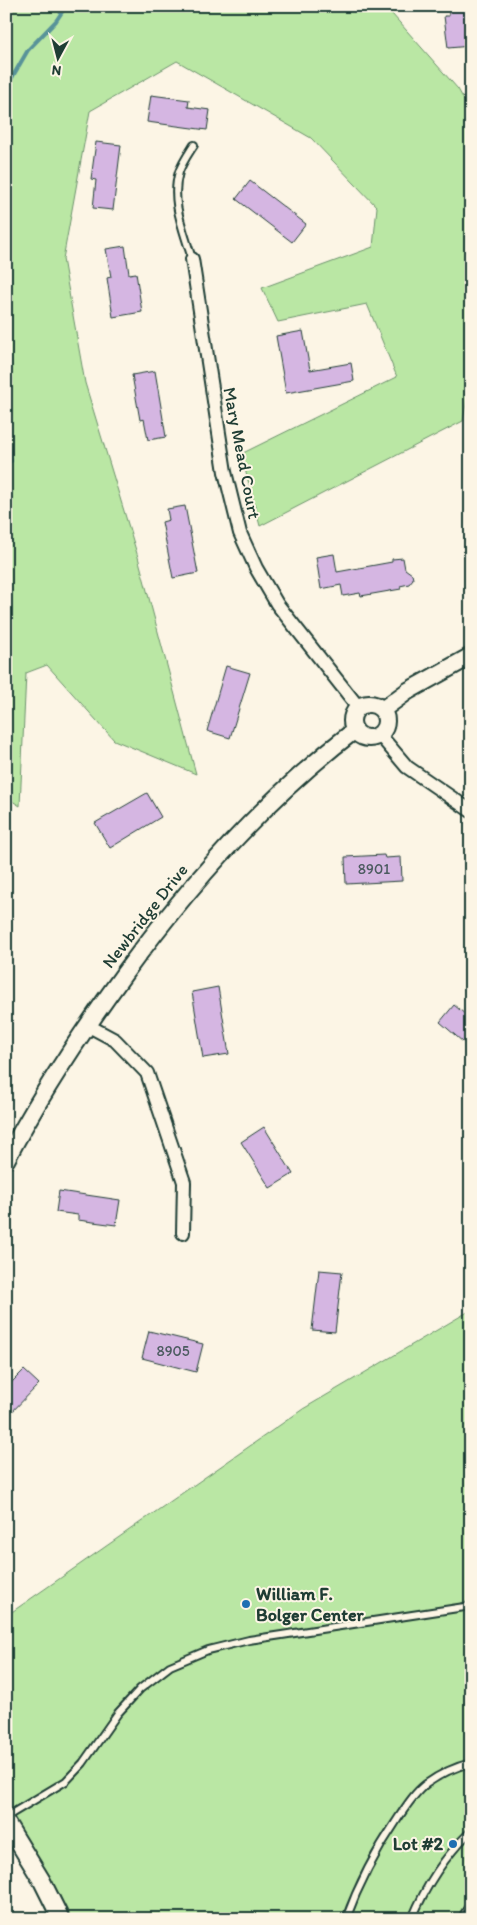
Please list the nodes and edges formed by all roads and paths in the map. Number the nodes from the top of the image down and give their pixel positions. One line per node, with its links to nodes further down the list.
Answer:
1 (194, 145): 2 (lane)
2 (192, 259): 4 (street, Mary Mead Court)
3 (471, 656): 5 (street)
4 (359, 708): 5 (street); 6 (street)
5 (382, 710): 7 (street)
6 (355, 730): 7 (street); 9 (street, Newbridge Drive)
7 (379, 734): 8 (street)
8 (471, 811)
9 (87, 1025): 10 (street, Newbridge Drive); 11 (street)
10 (6, 1160)
11 (183, 1233)
12 (471, 1606): 14 (lane)
13 (471, 1763): 19 (lane)
14 (6, 1817)
15 (6, 1822): 18 (street)
16 (471, 1831): 20 (lane)
17 (471, 1903): 21 (lane)
18 (61, 1919)
19 (346, 1919)
20 (412, 1919)
21 (461, 1919)

